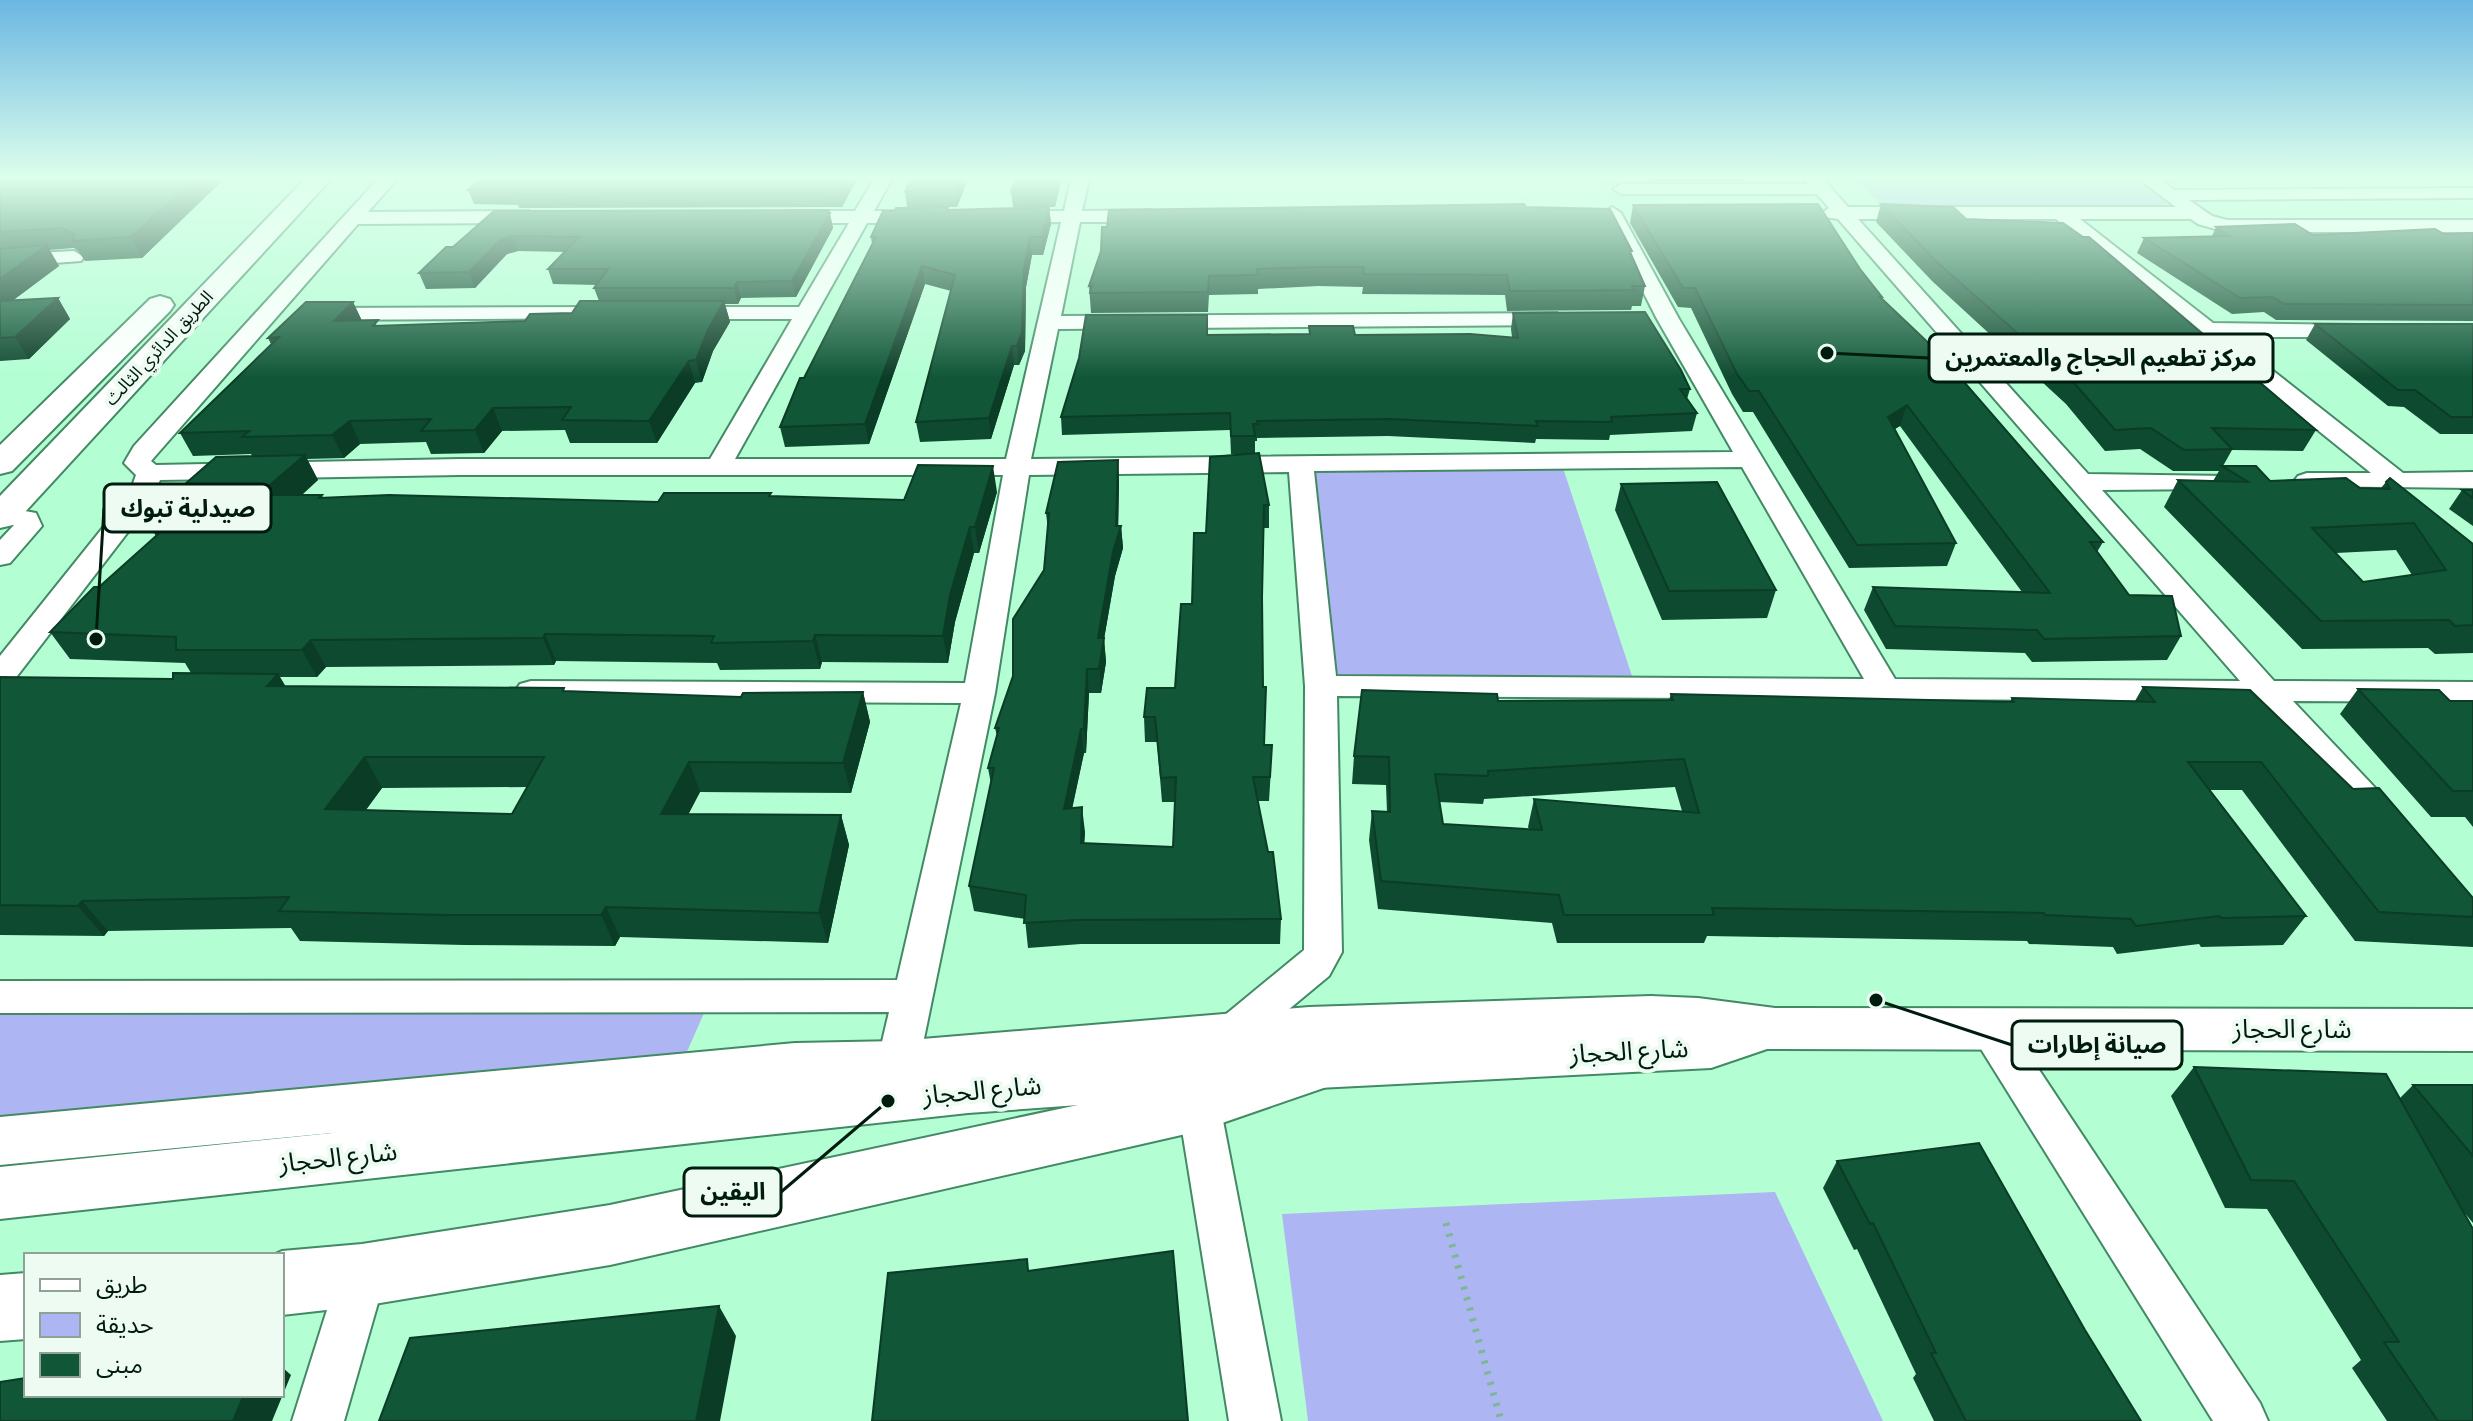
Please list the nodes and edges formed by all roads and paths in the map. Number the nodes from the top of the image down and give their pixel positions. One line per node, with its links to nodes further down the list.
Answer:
1 (219, 245): 22 (highway, الطريق الدائري الثالث)
2 (256, 245): 32 (highway, الطريق الدائري الثالث)
3 (328, 245): 14 (street)
4 (845, 245): 13 (street)
5 (1064, 245): 18 (street)
6 (1629, 245): 17 (street)
7 (1871, 245): 31 (street)
8 (2101, 245): 19 (street)
9 (74, 257): 10 (street)
10 (0, 261)
11 (632, 313): 14 (street)
12 (664, 313): 13 (street)
13 (807, 313): 24 (street)
14 (267, 314): 26 (street)
15 (1572, 319): 18 (street)
16 (1636, 319): 17 (street)
17 (1668, 319): 21 (street)
18 (1048, 323): 25 (street)
19 (2207, 330): 20 (street); 27 (street)
20 (2379, 330)
21 (1749, 459): 23 (street); 36 (street)
22 (0, 464)
23 (1301, 464): 25 (street); 35 (street)
24 (718, 467): 25 (street); 26 (street)
25 (1017, 467): 40 (street)
26 (150, 473): 34 (street)
27 (2396, 480): 28 (street); 30 (street)
28 (2473, 480)
29 (2238, 481): 31 (street)
30 (2285, 481)
31 (2080, 482): 37 (street)
32 (1, 516): 33 (street)
33 (0, 557)
34 (0, 677)
35 (1321, 686): 36 (street); 47 (street)
36 (1885, 688): 37 (street)
37 (2265, 690): 39 (street); 41 (street)
38 (497, 691): 40 (street)
39 (2473, 692)
40 (979, 693): 42 (street)
41 (2397, 834)
42 (913, 996): 43 (street); 48 (street)
43 (0, 997)
44 (1775, 1029): 45 (main road, شارع الحجاز); 47 (main road, شارع الحجاز); 49 (main road, شارع الحجاز)
45 (1990, 1029): 46 (main road, شارع الحجاز); 61 (street)
46 (2473, 1030)
47 (1233, 1032): 48 (main road, شارع الحجاز)
48 (898, 1063): 51 (main road, شارع الحجاز)
49 (1318, 1066): 50 (highway); 52 (main road, شارع الحجاز)
50 (1199, 1105): 54 (highway); 59 (street)
51 (0, 1141)
52 (0, 1193)
53 (1446, 1223): 60 (path)
54 (362, 1275): 55 (highway); 58 (street)
55 (284, 1283)
56 (24, 1306): 57 (highway)
57 (0, 1308)
58 (318, 1421)
59 (1255, 1421)
60 (1501, 1421)
61 (2242, 1421)

